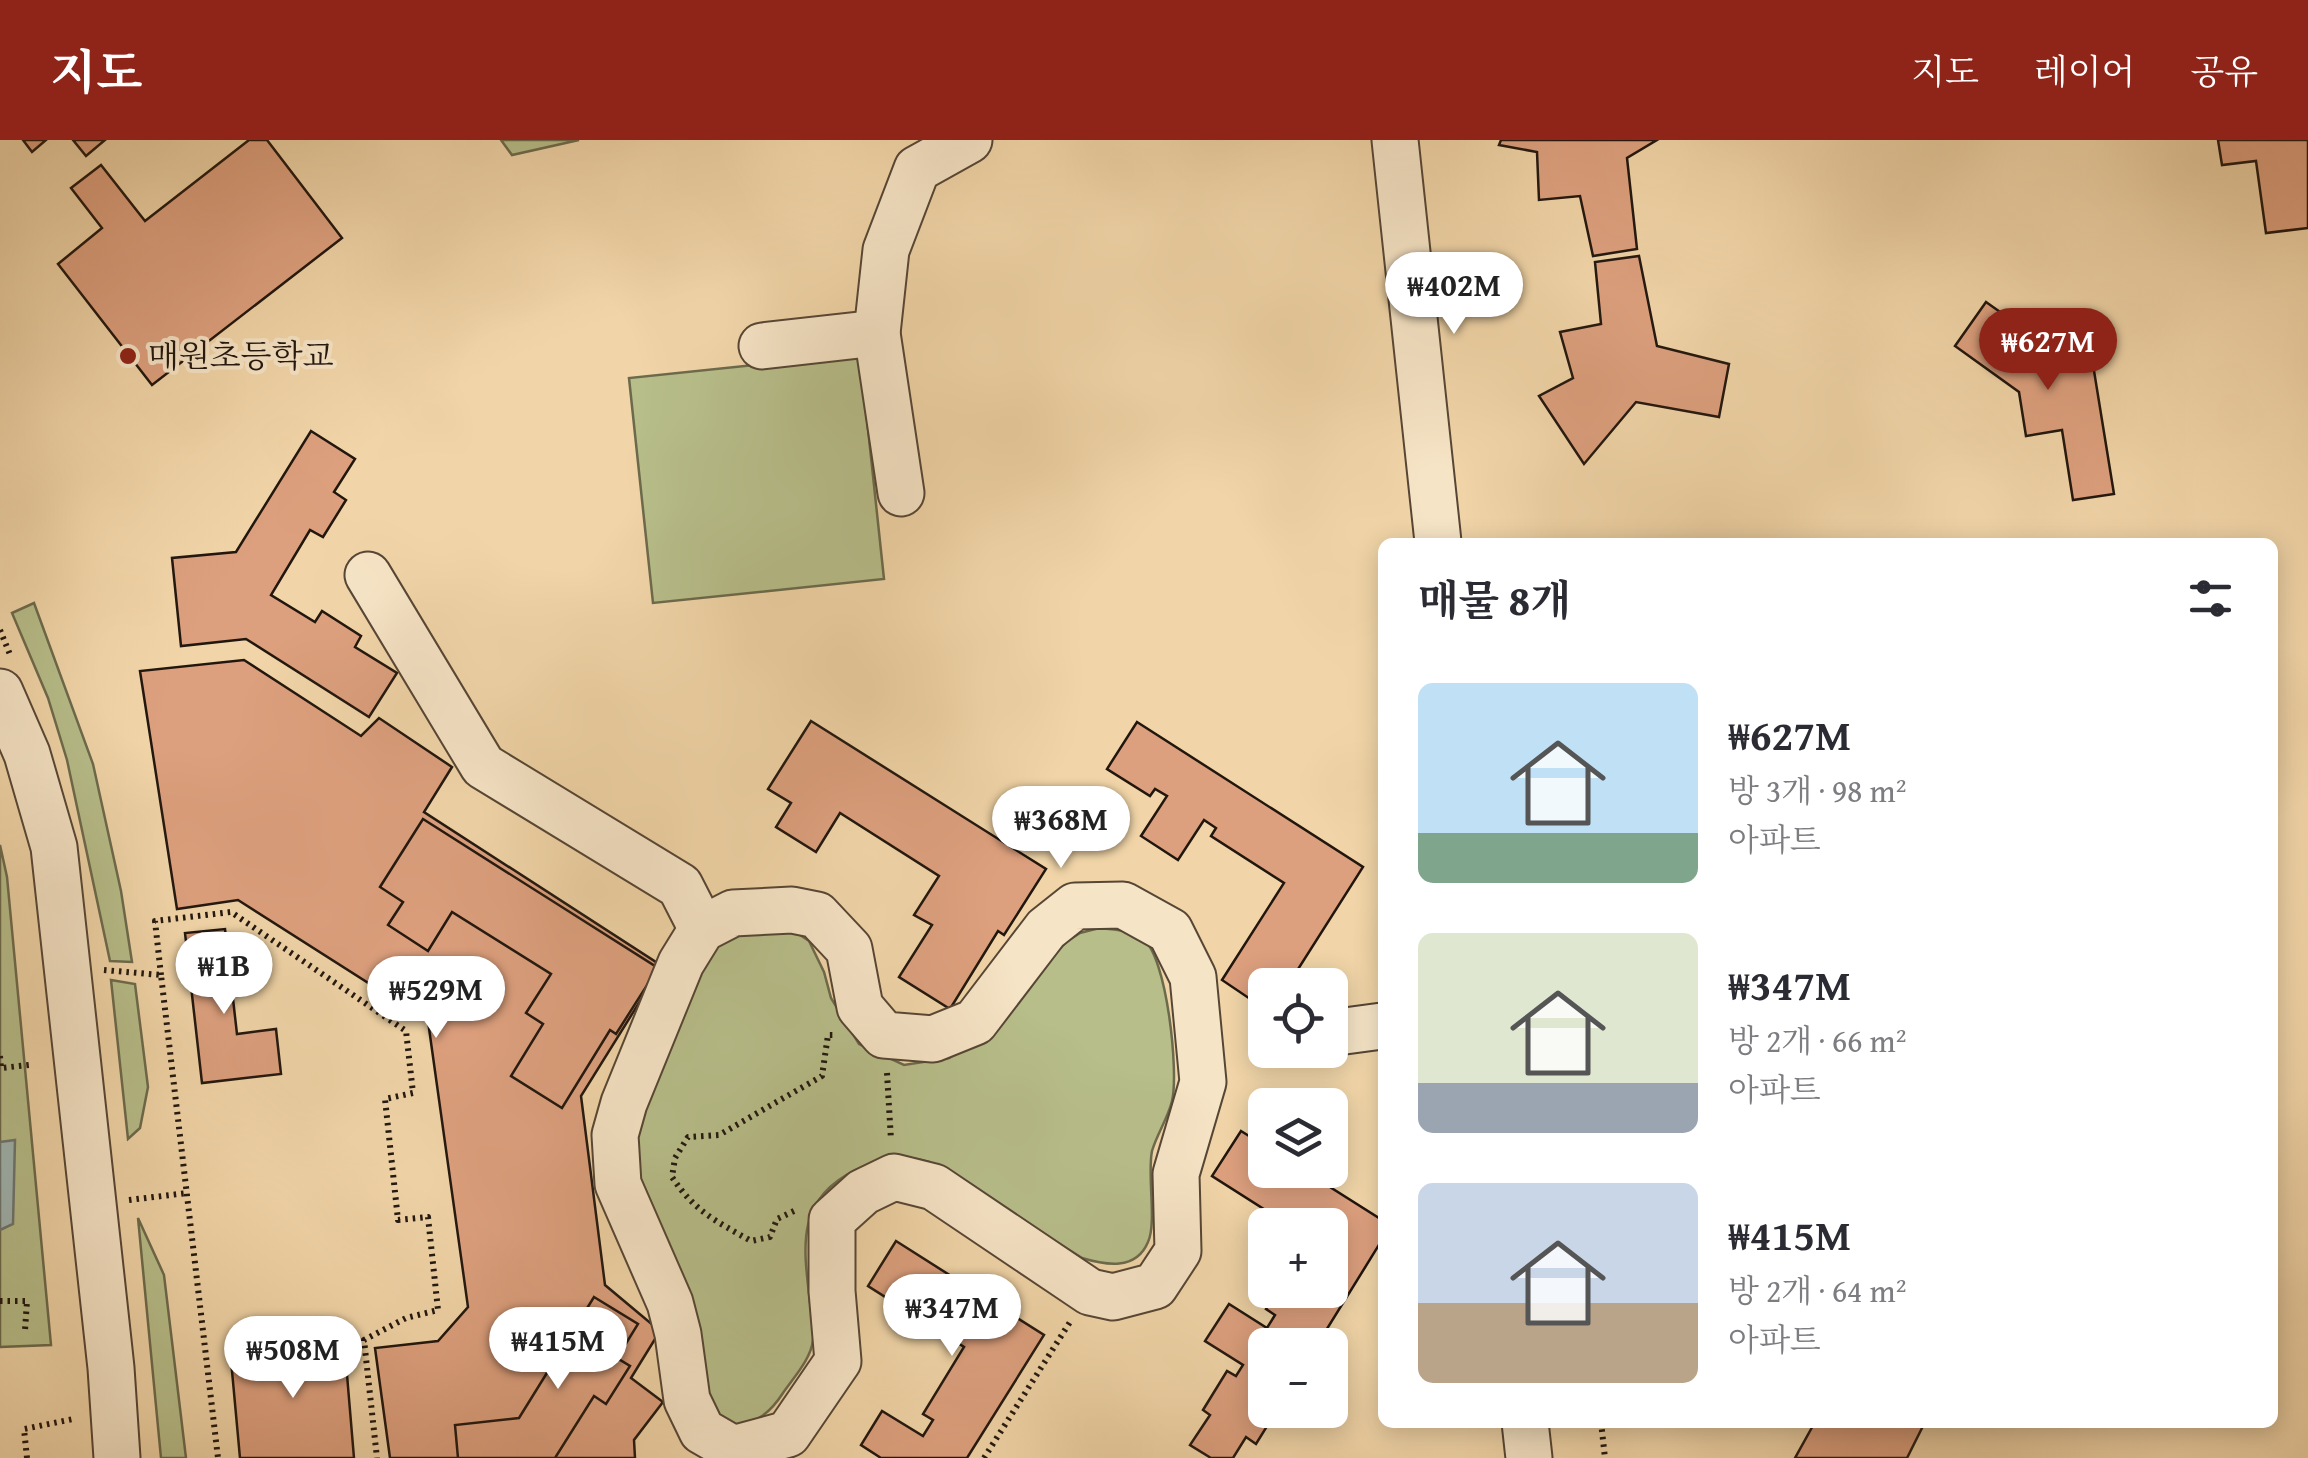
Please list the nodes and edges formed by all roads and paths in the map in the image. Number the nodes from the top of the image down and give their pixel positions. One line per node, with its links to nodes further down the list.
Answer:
1 (970, 140): 3 (street)
2 (1395, 140): 6 (street)
3 (876, 333): 4 (street); 5 (street)
4 (762, 346)
5 (901, 492)
6 (1438, 538)
7 (368, 575): 9 (street)
8 (0, 692): 26 (street)
9 (702, 930): 14 (street); 20 (street)
10 (98, 970): 11 (path)
11 (161, 975): 18 (path); 28 (path)
12 (1378, 1027): 13 (street)
13 (1348, 1031)
14 (884, 1036): 17 (path); 20 (path); 21 (street)
15 (0, 1056): 16 (path)
16 (29, 1064)
17 (894, 1176): 20 (street); 21 (street)
18 (187, 1193): 19 (path); 27 (path)
19 (122, 1201)
20 (832, 1220)
21 (1090, 1292): 29 (path)
22 (0, 1301): 23 (path)
23 (25, 1330)
24 (1526, 1428): 30 (street)
25 (1602, 1428): 31 (path)
26 (117, 1458)
27 (218, 1458)
28 (377, 1458)
29 (984, 1458)
30 (1528, 1458)
31 (1605, 1458)

